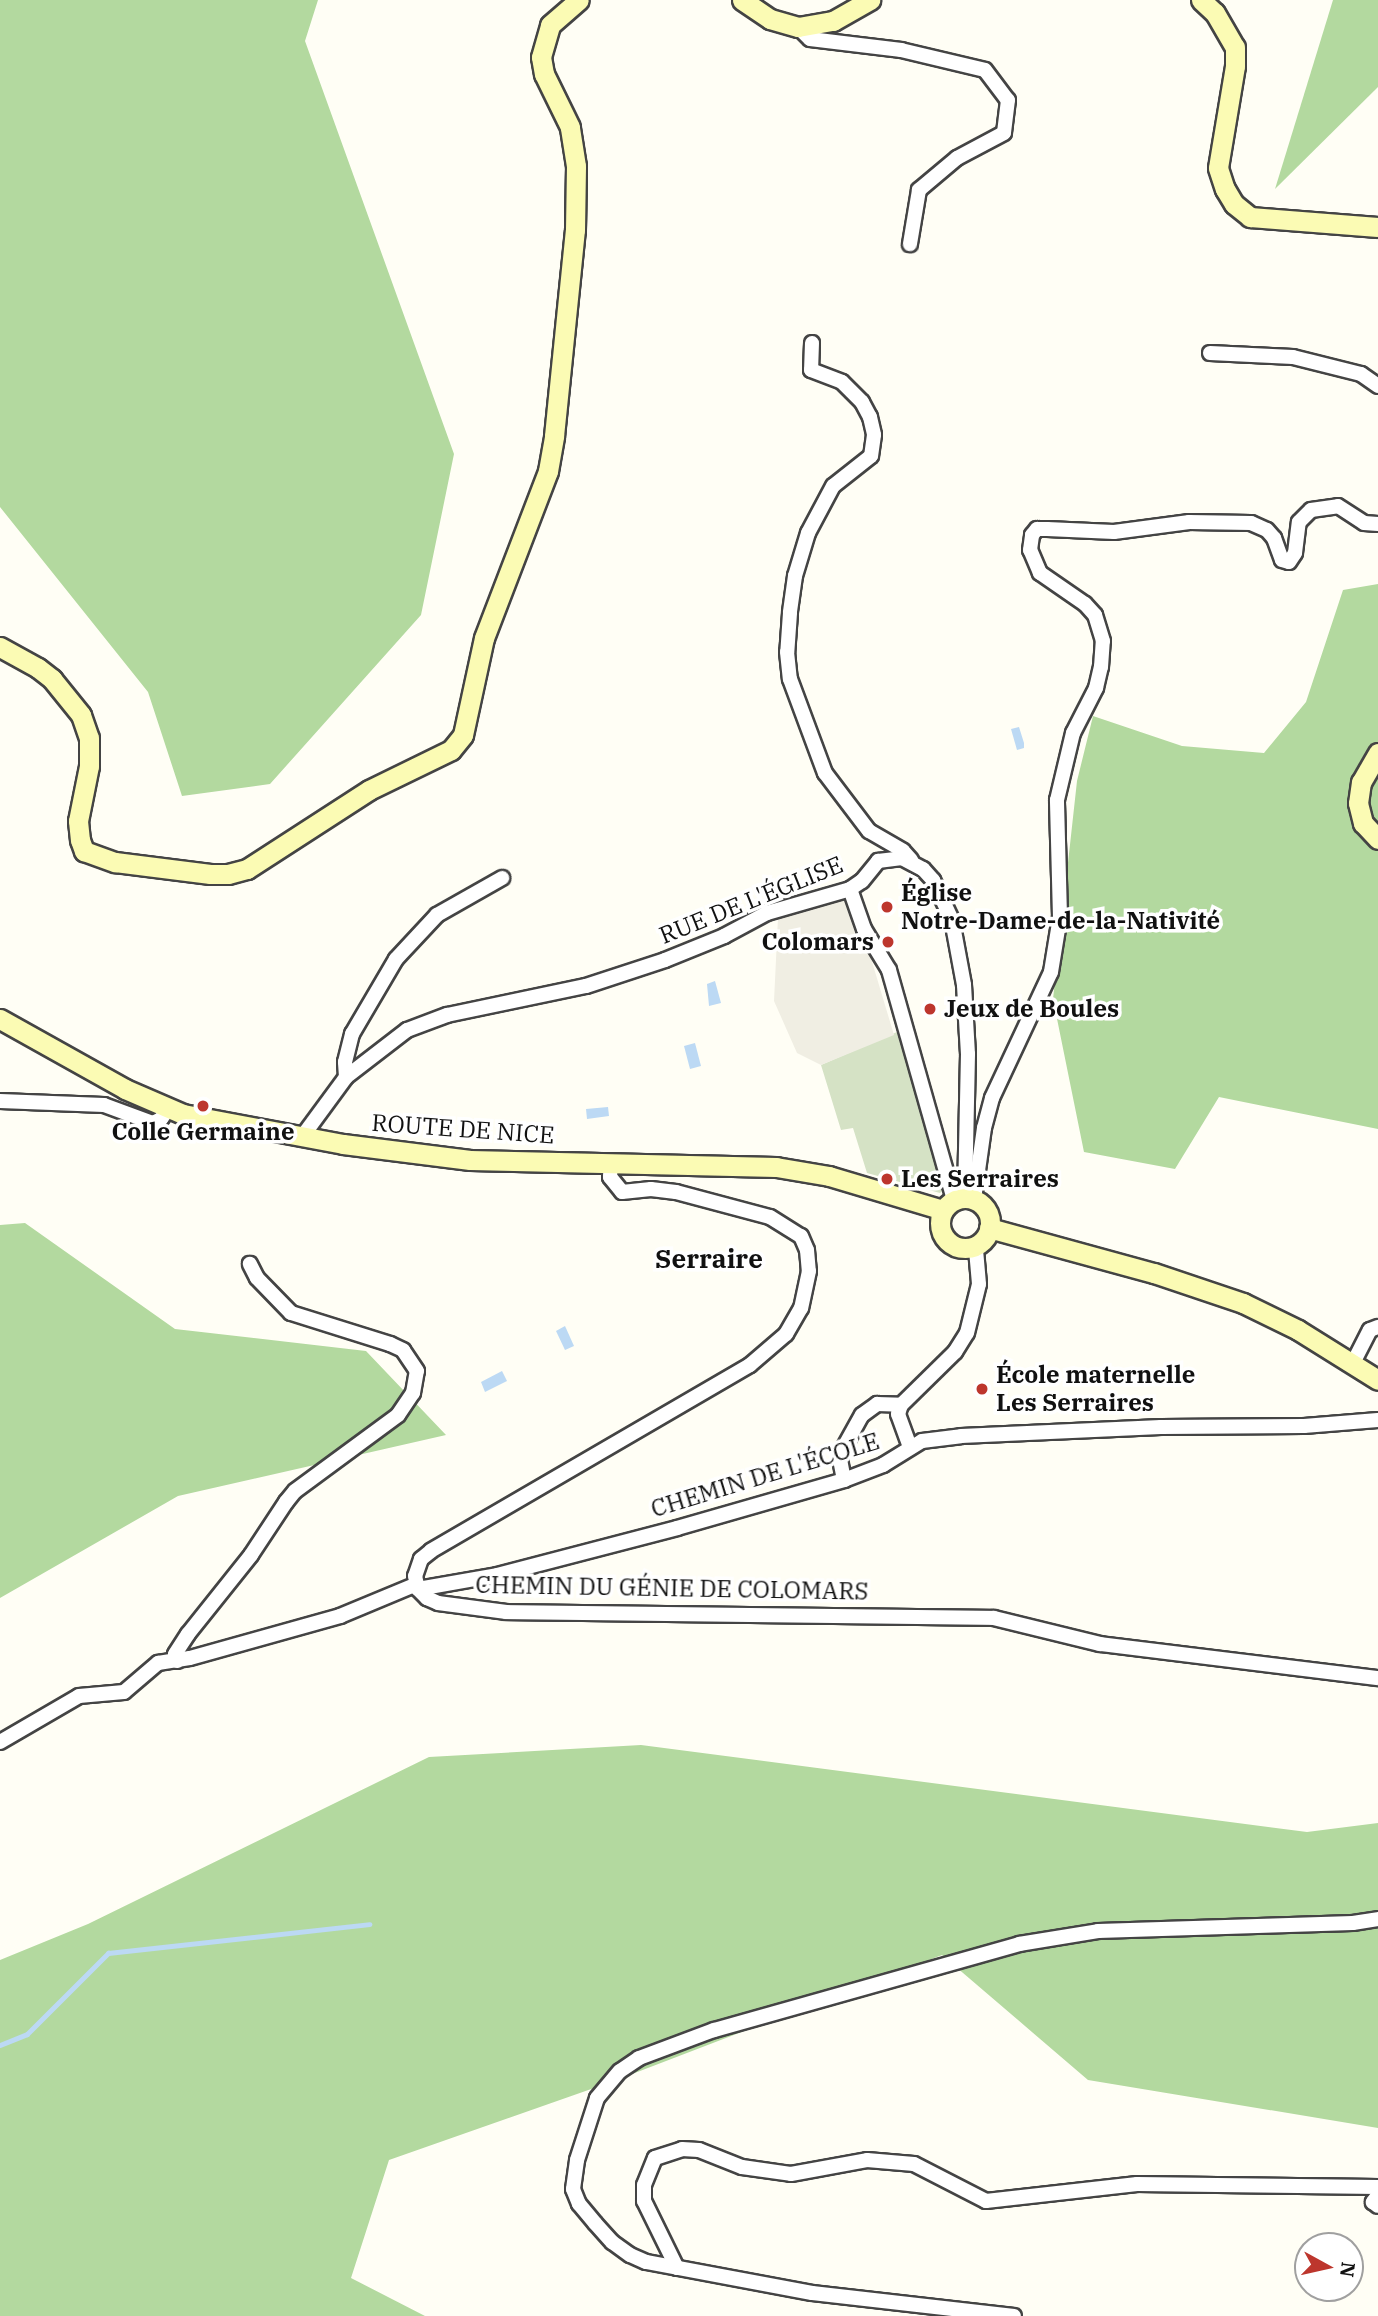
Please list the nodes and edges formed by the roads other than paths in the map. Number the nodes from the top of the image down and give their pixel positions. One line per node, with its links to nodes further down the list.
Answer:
1 (579, 0): 12 (street)
2 (742, 0): 5 (street)
3 (870, 0): 5 (street)
4 (1201, 0): 6 (street)
5 (798, 27): 7 (street)
6 (1378, 227)
7 (910, 244)
8 (812, 343): 15 (street)
9 (1210, 353): 10 (street)
10 (1378, 386)
11 (1378, 524): 24 (street)
12 (0, 648)
13 (1378, 753): 14 (street)
14 (1378, 839)
15 (917, 866): 17 (street, RUE DE L'ÉGLISE); 24 (street)
16 (502, 878): 19 (street)
17 (850, 889): 19 (street, RUE DE L'ÉGLISE); 24 (street)
18 (0, 1019): 21 (street, ROUTE DE NICE)
19 (346, 1077): 22 (street, RUE DE L'ÉGLISE)
20 (0, 1101): 21 (street)
21 (168, 1109): 22 (street, ROUTE DE NICE)
22 (302, 1137): 23 (street, ROUTE DE NICE)
23 (611, 1162): 24 (street, ROUTE DE NICE); 35 (street)
24 (959, 1201): 25 (street); 26 (street)
25 (989, 1228): 26 (street); 29 (street)
26 (976, 1246): 31 (street)
27 (250, 1264): 36 (street)
28 (1378, 1327): 29 (street)
29 (1352, 1365): 30 (street)
30 (1378, 1380)
31 (901, 1405): 33 (street); 34 (street)
32 (1378, 1420): 33 (street, CHEMIN DE L'ÉCOLE)
33 (910, 1447): 34 (street, CHEMIN DE L'ÉCOLE)
34 (844, 1480): 35 (street, CHEMIN DE L'ÉCOLE)
35 (417, 1587): 36 (street, CHEMIN DE L'ÉCOLE); 37 (street, CHEMIN DU GÉNIE DE COLOMARS)
36 (177, 1661): 38 (street, CHEMIN DE L'ÉCOLE)
37 (1378, 1678)
38 (0, 1742)
39 (1378, 1919): 43 (street)
40 (1378, 2187): 43 (street)
41 (1378, 2194): 42 (street)
42 (1378, 2206)
43 (677, 2268): 44 (street)
44 (918, 2304): 45 (street); 46 (street)
45 (938, 2316)
46 (1014, 2316)

